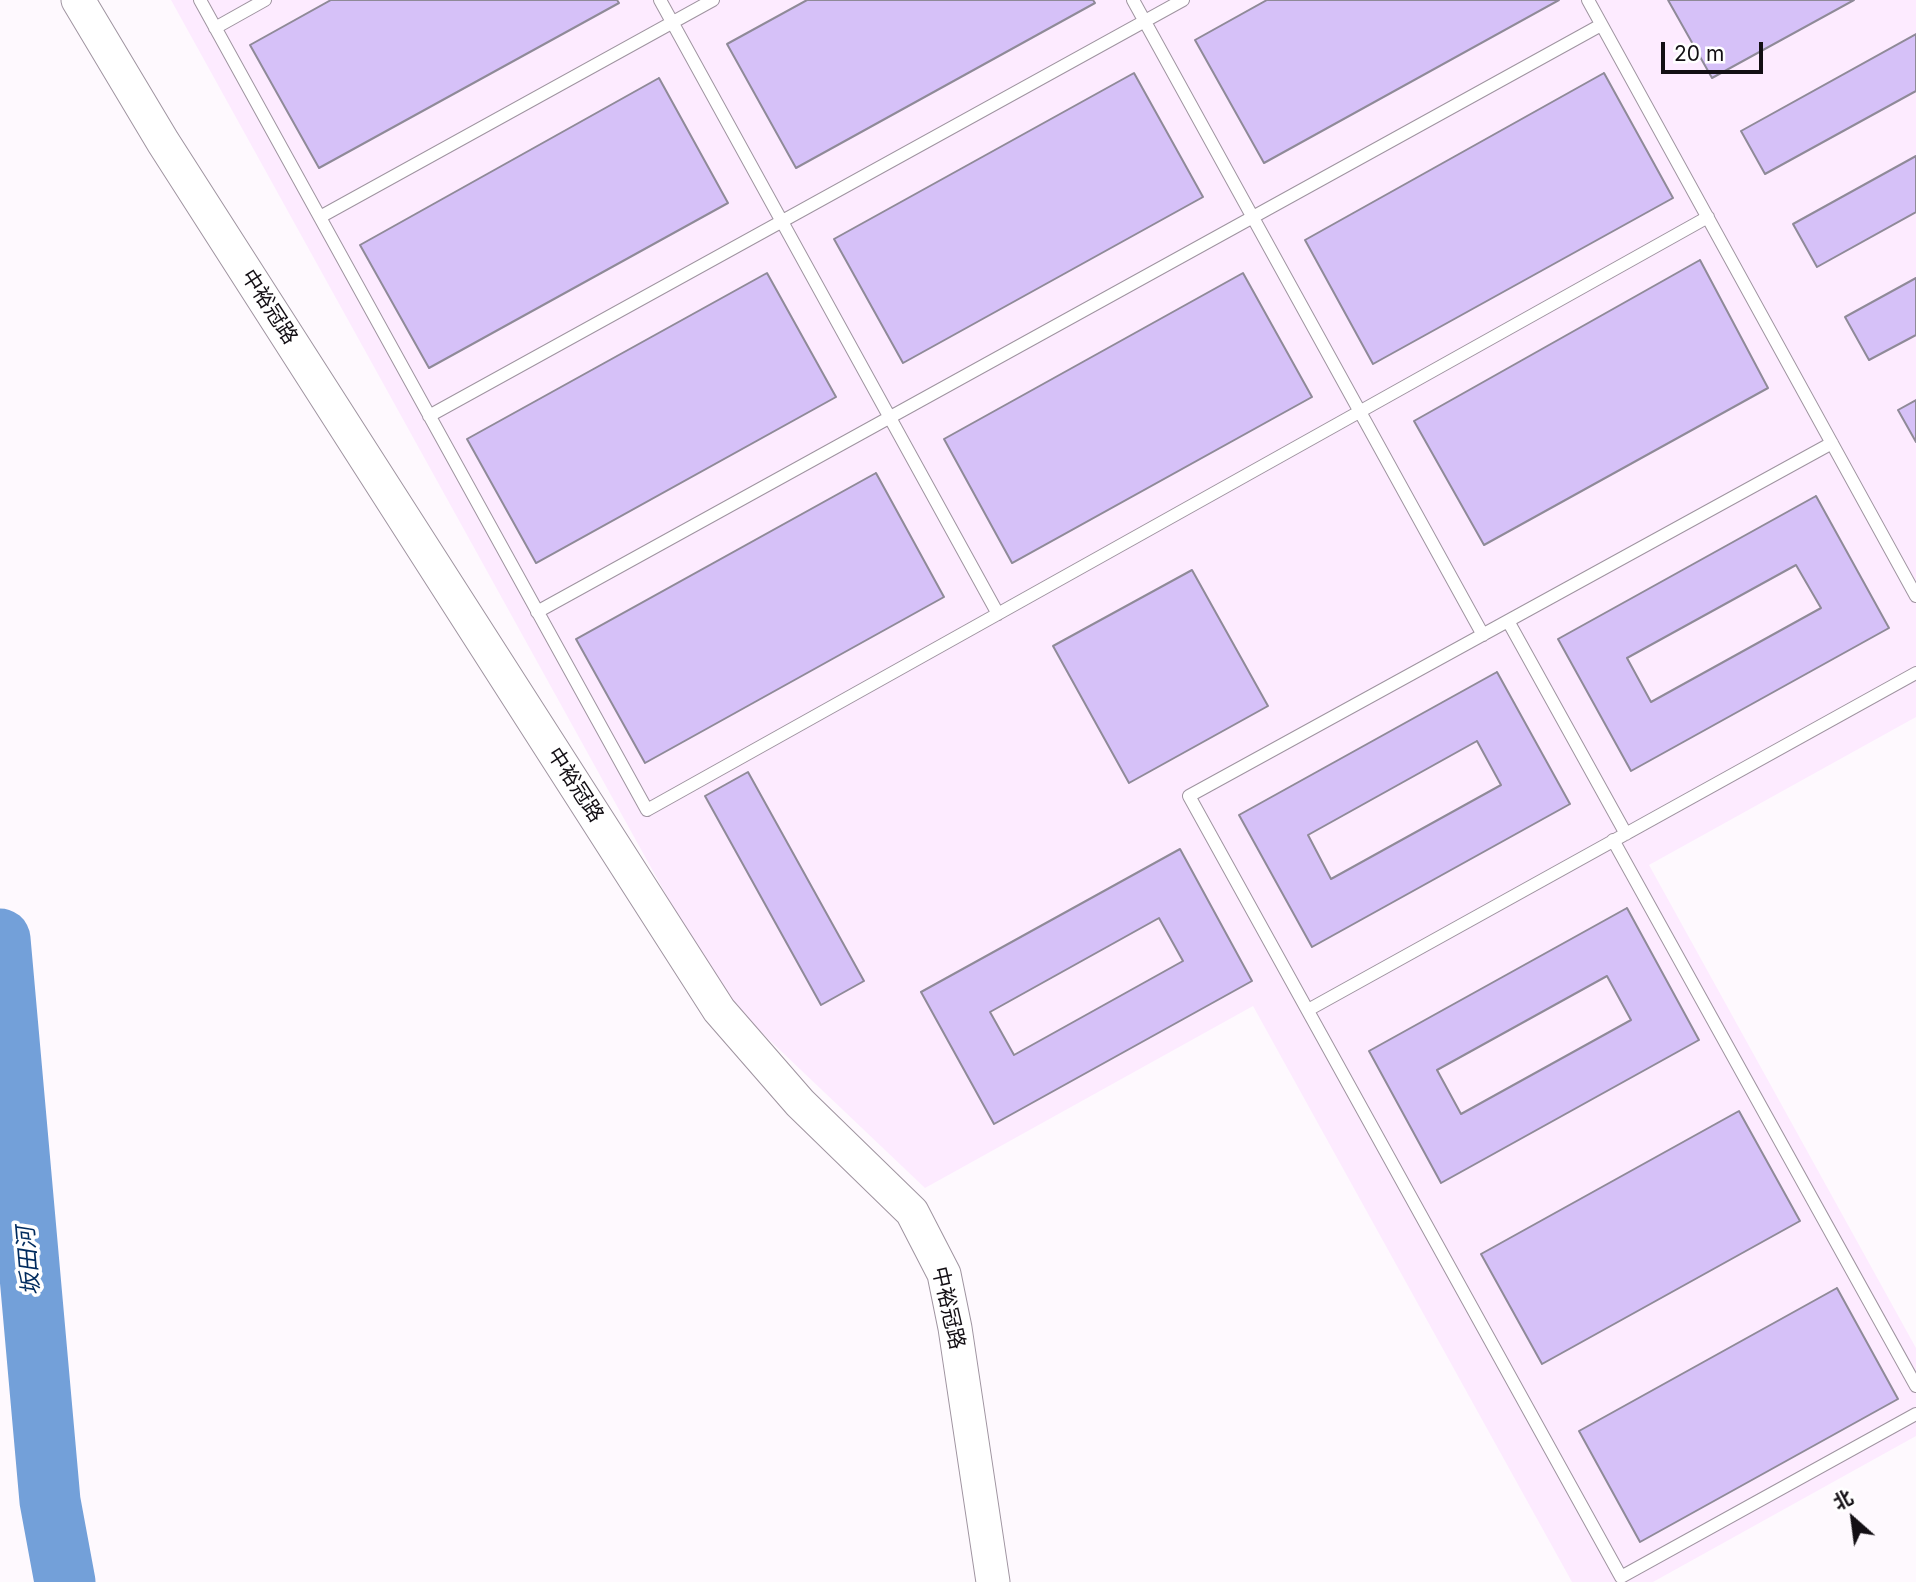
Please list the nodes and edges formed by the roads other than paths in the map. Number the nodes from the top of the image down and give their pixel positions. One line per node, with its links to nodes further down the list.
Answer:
1 (78, 0): 32 (street, 中裕冠路)
2 (200, 0): 12 (lane)
3 (265, 0): 12 (lane)
4 (660, 0): 10 (lane)
5 (713, 0): 10 (lane)
6 (1133, 0): 9 (lane)
7 (1183, 0): 9 (lane)
8 (1588, 0): 11 (lane)
9 (1145, 21): 14 (lane); 16 (lane)
10 (672, 23): 13 (lane); 16 (lane)
11 (1601, 25): 14 (lane); 15 (lane)
12 (215, 28): 13 (lane)
13 (320, 217): 18 (lane)
14 (1253, 217): 17 (lane); 19 (lane)
15 (1707, 217): 17 (lane); 20 (lane)
16 (781, 222): 18 (lane); 19 (lane)
17 (1360, 411): 23 (lane); 25 (lane)
18 (429, 416): 22 (lane)
19 (890, 418): 22 (lane); 23 (lane)
20 (1832, 443): 21 (lane); 24 (lane)
21 (1916, 596)
22 (537, 612): 23 (lane)
23 (998, 614)
24 (1508, 621): 25 (lane); 27 (lane)
25 (1483, 635): 29 (lane)
26 (1916, 673): 27 (lane)
27 (1626, 834): 28 (lane)
28 (1614, 841): 29 (lane); 30 (lane)
29 (1308, 1010): 31 (lane)
30 (1916, 1386)
31 (1916, 1415)
32 (993, 1582)

